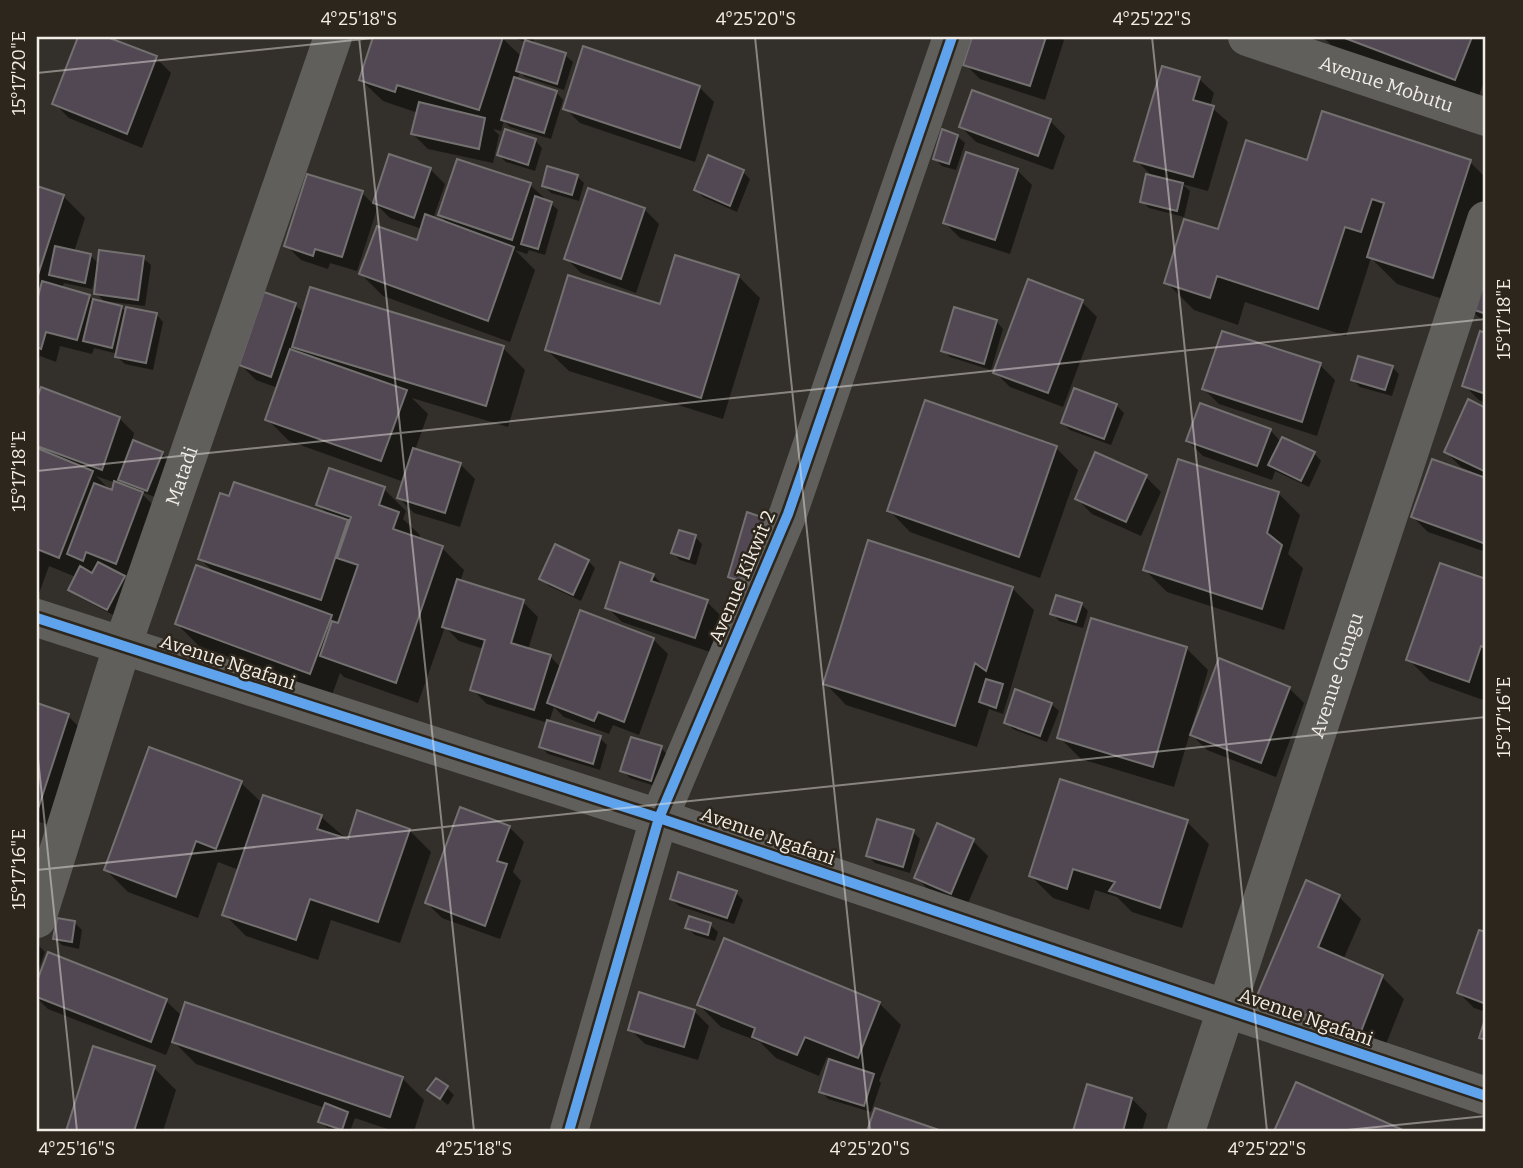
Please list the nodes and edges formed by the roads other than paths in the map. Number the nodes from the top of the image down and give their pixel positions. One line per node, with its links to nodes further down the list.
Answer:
1 (333, 37): 7 (street, Matadi)
2 (952, 37): 8 (street, Avenue Kikwit 2)
3 (1247, 37): 4 (street, Avenue Mobutu)
4 (1486, 117)
5 (1486, 220): 10 (street, Avenue Gungu)
6 (37, 618): 7 (street, Avenue Ngafani)
7 (122, 647): 8 (street, Avenue Ngafani); 9 (street, Matadi)
8 (659, 818): 10 (street, Avenue Ngafani); 12 (street, Avenue Kikwit 2)
9 (37, 919)
10 (1224, 1008): 11 (street, Avenue Ngafani); 13 (street, Avenue Gungu)
11 (1486, 1096)
12 (569, 1131)
13 (1186, 1131)

